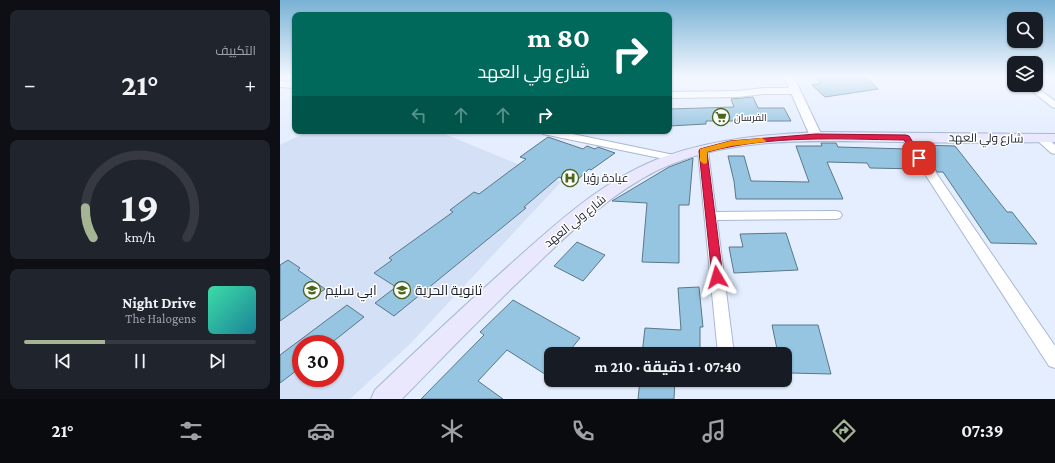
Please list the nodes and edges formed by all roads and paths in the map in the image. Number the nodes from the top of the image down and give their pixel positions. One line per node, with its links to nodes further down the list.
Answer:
1 (798, 96): 5 (street)
2 (1043, 96): 3 (street)
3 (1055, 104)
4 (558, 134): 10 (street)
5 (816, 136): 6 (main road, شارع ولي العهد); 8 (main road, شارع ولي العهد)
6 (906, 137): 7 (main road, شارع ولي العهد); 14 (street)
7 (1049, 139): 9 (street)
8 (703, 151): 10 (main road, شارع ولي العهد); 12 (street)
9 (1055, 151)
10 (674, 158): 15 (main road, شارع ولي العهد)
11 (836, 215): 12 (street)
12 (710, 216): 13 (street)
13 (725, 347)
14 (1055, 360)
15 (384, 399)

